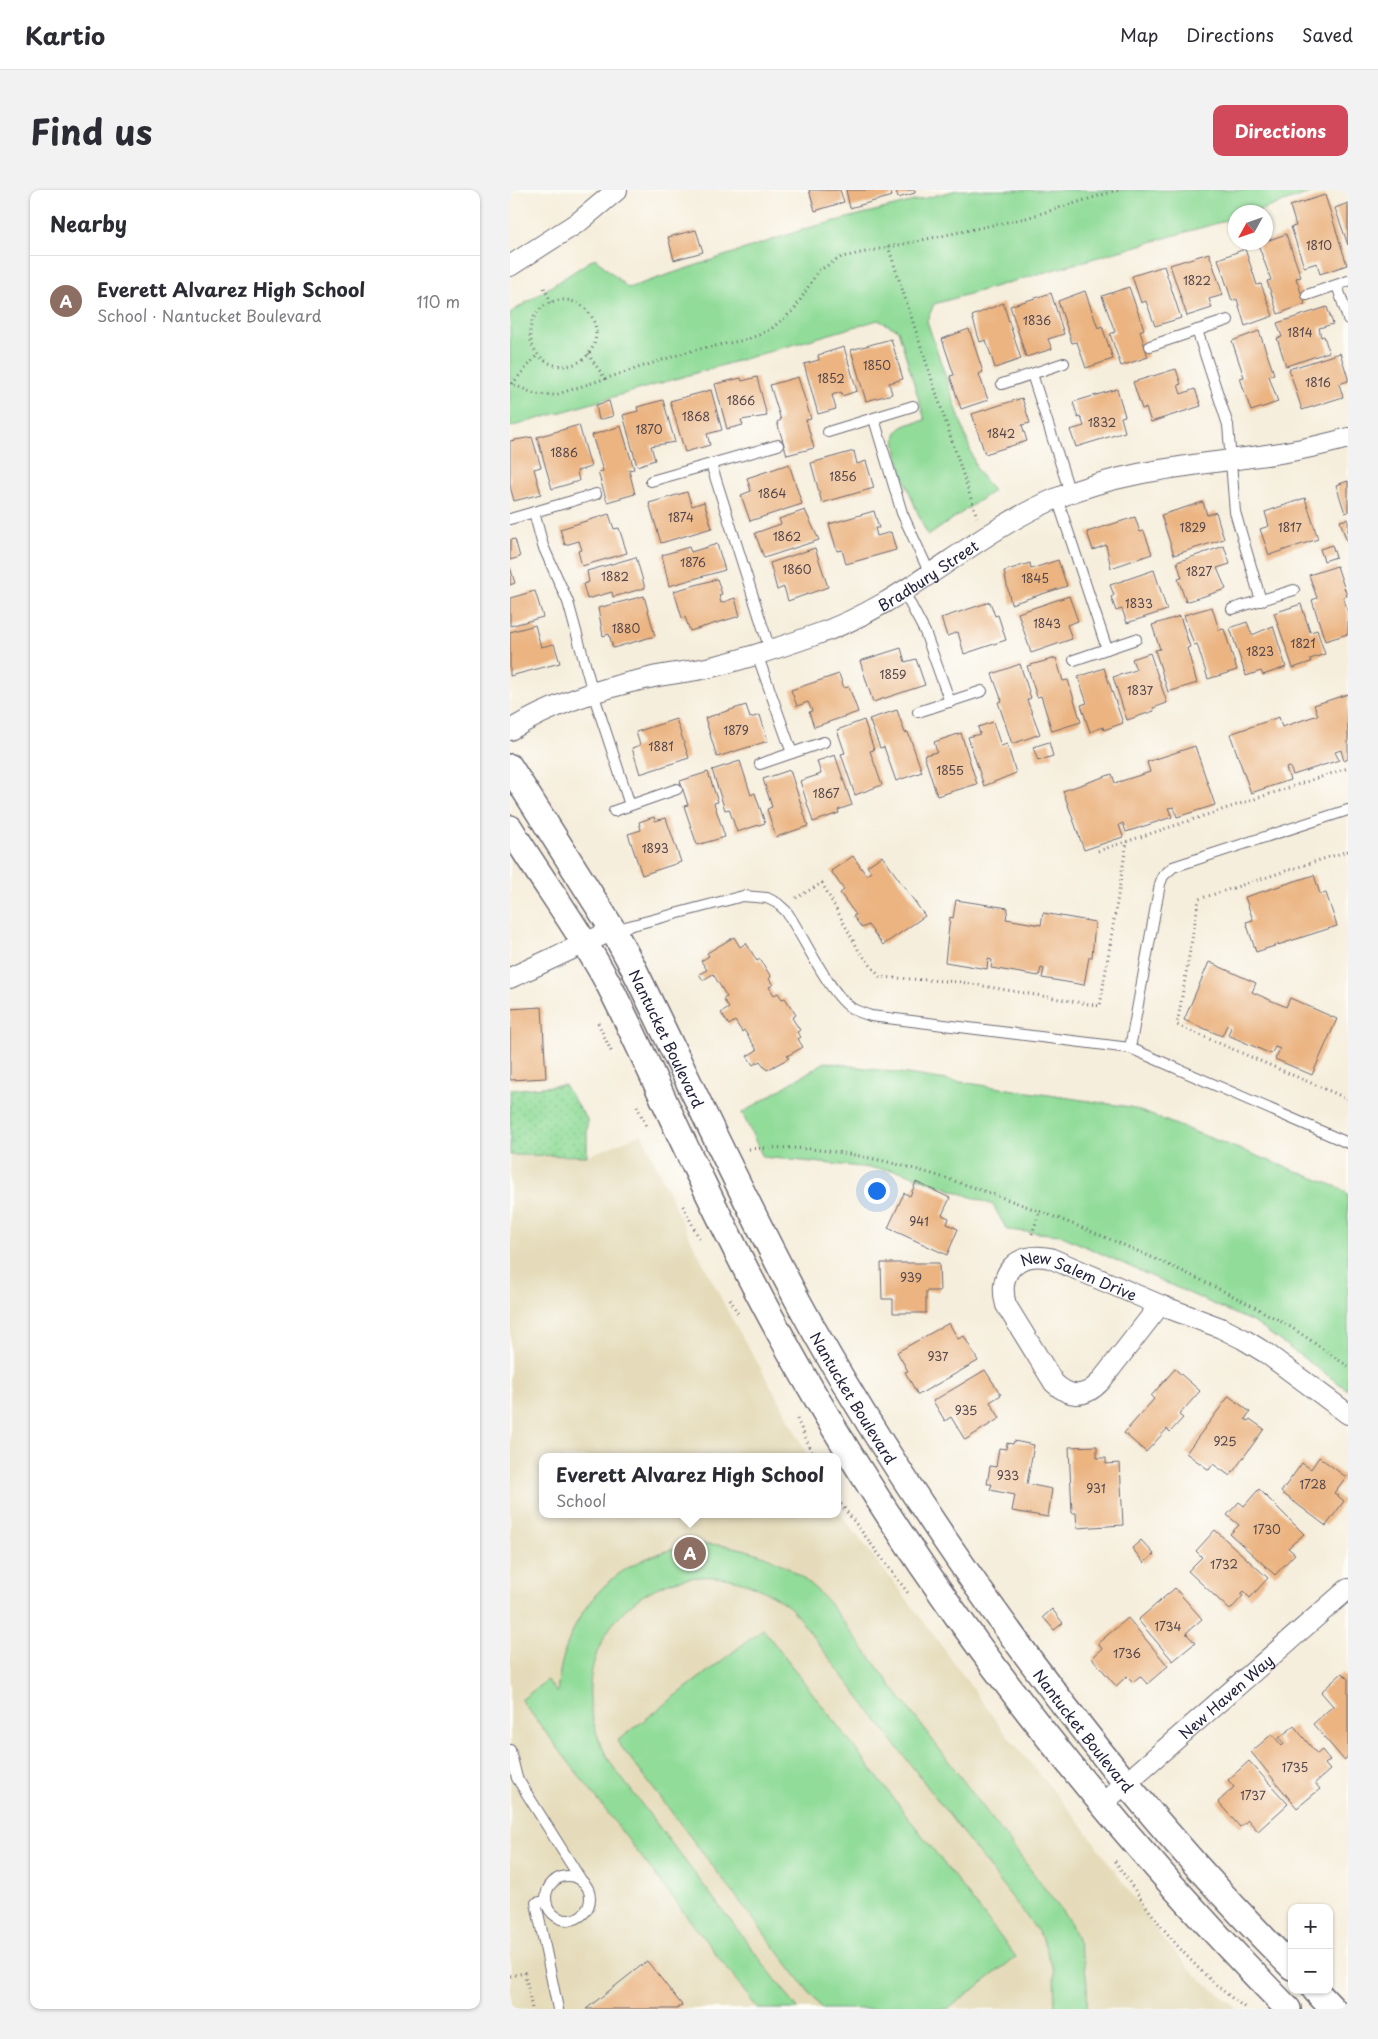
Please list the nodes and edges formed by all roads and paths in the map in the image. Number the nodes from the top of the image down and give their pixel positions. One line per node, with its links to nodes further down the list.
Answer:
1 (617, 190): 4 (street)
2 (1118, 190): 3 (path)
3 (888, 246): 18 (path); 33 (path)
4 (510, 266)
5 (1348, 281): 6 (lane)
6 (1337, 285): 8 (lane); 10 (lane)
7 (544, 288): 9 (path)
8 (1308, 295)
9 (551, 302): 14 (path); 15 (path)
10 (1348, 319)
11 (1228, 320): 12 (lane)
12 (1197, 330): 13 (lane); 26 (lane)
13 (1150, 346)
14 (538, 354): 15 (path); 19 (path)
15 (588, 354): 18 (path)
16 (1064, 363): 17 (lane)
17 (1032, 374): 20 (lane); 30 (lane)
18 (606, 380): 19 (path)
19 (511, 384)
20 (1002, 384)
21 (913, 406): 22 (lane)
22 (874, 419): 23 (lane); 34 (lane)
23 (828, 432)
24 (1348, 438): 26 (street, Bradbury Street)
25 (778, 445): 27 (lane)
26 (1231, 461): 30 (street, Bradbury Street); 37 (lane)
27 (711, 464): 28 (lane); 41 (lane)
28 (651, 481)
29 (596, 494): 31 (lane)
30 (1063, 496): 33 (street, Bradbury Street); 40 (lane)
31 (534, 512): 32 (lane); 44 (lane)
32 (510, 519)
33 (985, 535): 34 (street, Bradbury Street)
34 (930, 574): 36 (street, Bradbury Street)
35 (1294, 590): 37 (lane)
36 (904, 592): 41 (street, Bradbury Street); 45 (lane)
37 (1261, 601): 38 (lane)
38 (1232, 609)
39 (1136, 639): 40 (lane)
40 (1107, 649): 42 (lane)
41 (764, 652): 44 (street, Bradbury Street); 49 (lane)
42 (1074, 660)
43 (982, 692): 45 (lane)
44 (593, 693): 47 (street, Bradbury Street); 54 (lane)
45 (950, 702): 46 (lane)
46 (918, 712)
47 (510, 730)
48 (824, 742): 49 (lane)
49 (792, 753): 50 (lane)
50 (760, 764)
51 (510, 766): 62 (street, Nantucket Boulevard)
52 (1348, 768): 58 (path)
53 (677, 789): 54 (lane)
54 (630, 805): 56 (lane)
55 (1348, 810): 65 (lane)
56 (614, 811)
57 (510, 828): 63 (street, Nantucket Boulevard)
58 (1127, 841): 59 (path); 61 (path)
59 (1098, 851)
60 (1348, 851): 66 (path)
61 (781, 906): 62 (lane); 65 (lane)
62 (613, 930): 63 (street); 76 (street, Nantucket Boulevard)
63 (583, 942): 64 (street); 77 (street, Nantucket Boulevard)
64 (510, 978)
65 (1130, 1048): 67 (lane)
66 (1348, 1099)
67 (1348, 1143)
68 (743, 1149): 69 (path)
69 (1040, 1211): 70 (path); 72 (path)
70 (1033, 1230)
71 (1160, 1305): 71 (street, New Salem Drive); 73 (street, New Salem Drive)
72 (1348, 1366)
73 (1348, 1414)
74 (1348, 1589): 76 (street, New Haven Way)
75 (510, 1750): 78 (lane)
76 (1126, 1783): 77 (street, New Haven Way); 80 (street, Nantucket Boulevard)
77 (1102, 1804): 85 (street, Nantucket Boulevard)
78 (581, 1880): 79 (lane); 79 (lane)
79 (546, 1901): 84 (lane)
80 (1288, 1963)
81 (510, 1976): 83 (path)
82 (1319, 1994): 86 (street)
83 (532, 2009)
84 (558, 2009)
85 (1288, 2009)
86 (1333, 2009)

